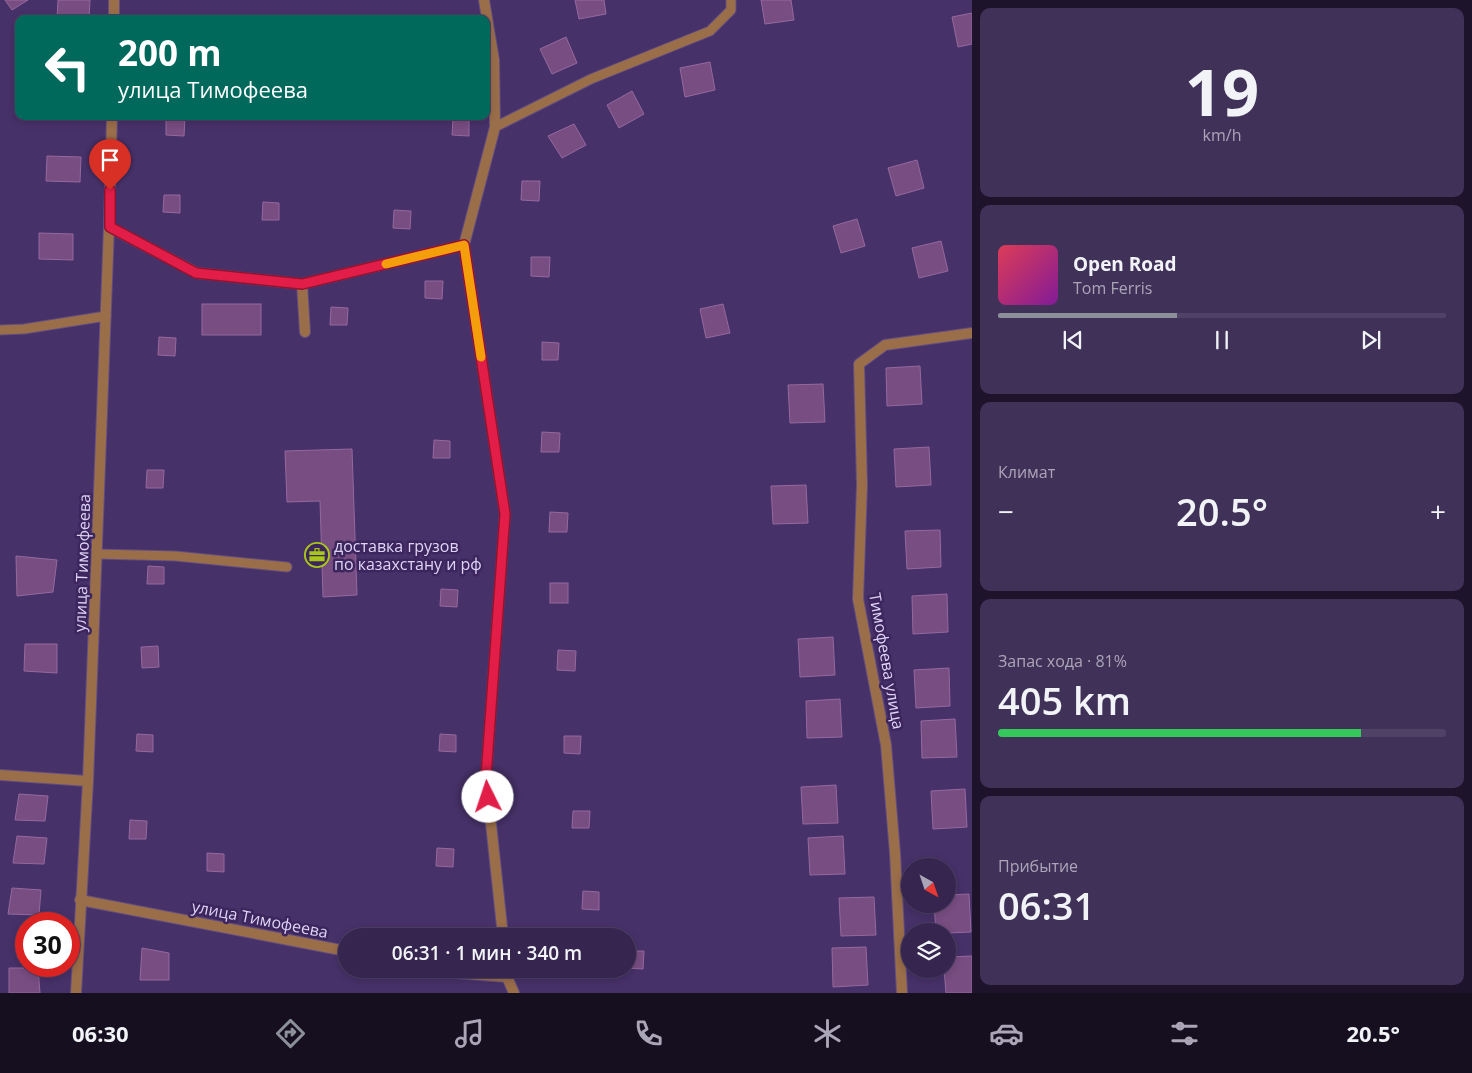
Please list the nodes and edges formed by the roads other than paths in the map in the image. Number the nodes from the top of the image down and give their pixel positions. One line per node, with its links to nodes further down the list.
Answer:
1 (114, 0): 4 (street)
2 (484, 0): 5 (street)
3 (731, 0): 8 (lane)
4 (114, 15)
5 (486, 15)
6 (490, 36): 8 (street)
7 (112, 120): 9 (street, улица Тимофеева)
8 (495, 127): 10 (street)
9 (110, 227): 11 (street); 12 (street, улица Тимофеева)
10 (464, 245): 11 (street); 21 (street)
11 (302, 284): 14 (street)
12 (106, 316): 13 (lane); 16 (street, улица Тимофеева)
13 (0, 330)
14 (305, 332)
15 (972, 333): 26 (street, Тимофеева улица)
16 (97, 554): 17 (lane); 19 (street, улица Тимофеева)
17 (287, 566)
18 (0, 775): 19 (street)
19 (88, 781): 20 (street, улица Тимофеева)
20 (80, 900): 22 (street, улица Тимофеева); 24 (street, улица Тимофеева)
21 (502, 928)
22 (338, 950)
23 (508, 978): 25 (street)
24 (76, 993)
25 (514, 993)
26 (902, 993)

